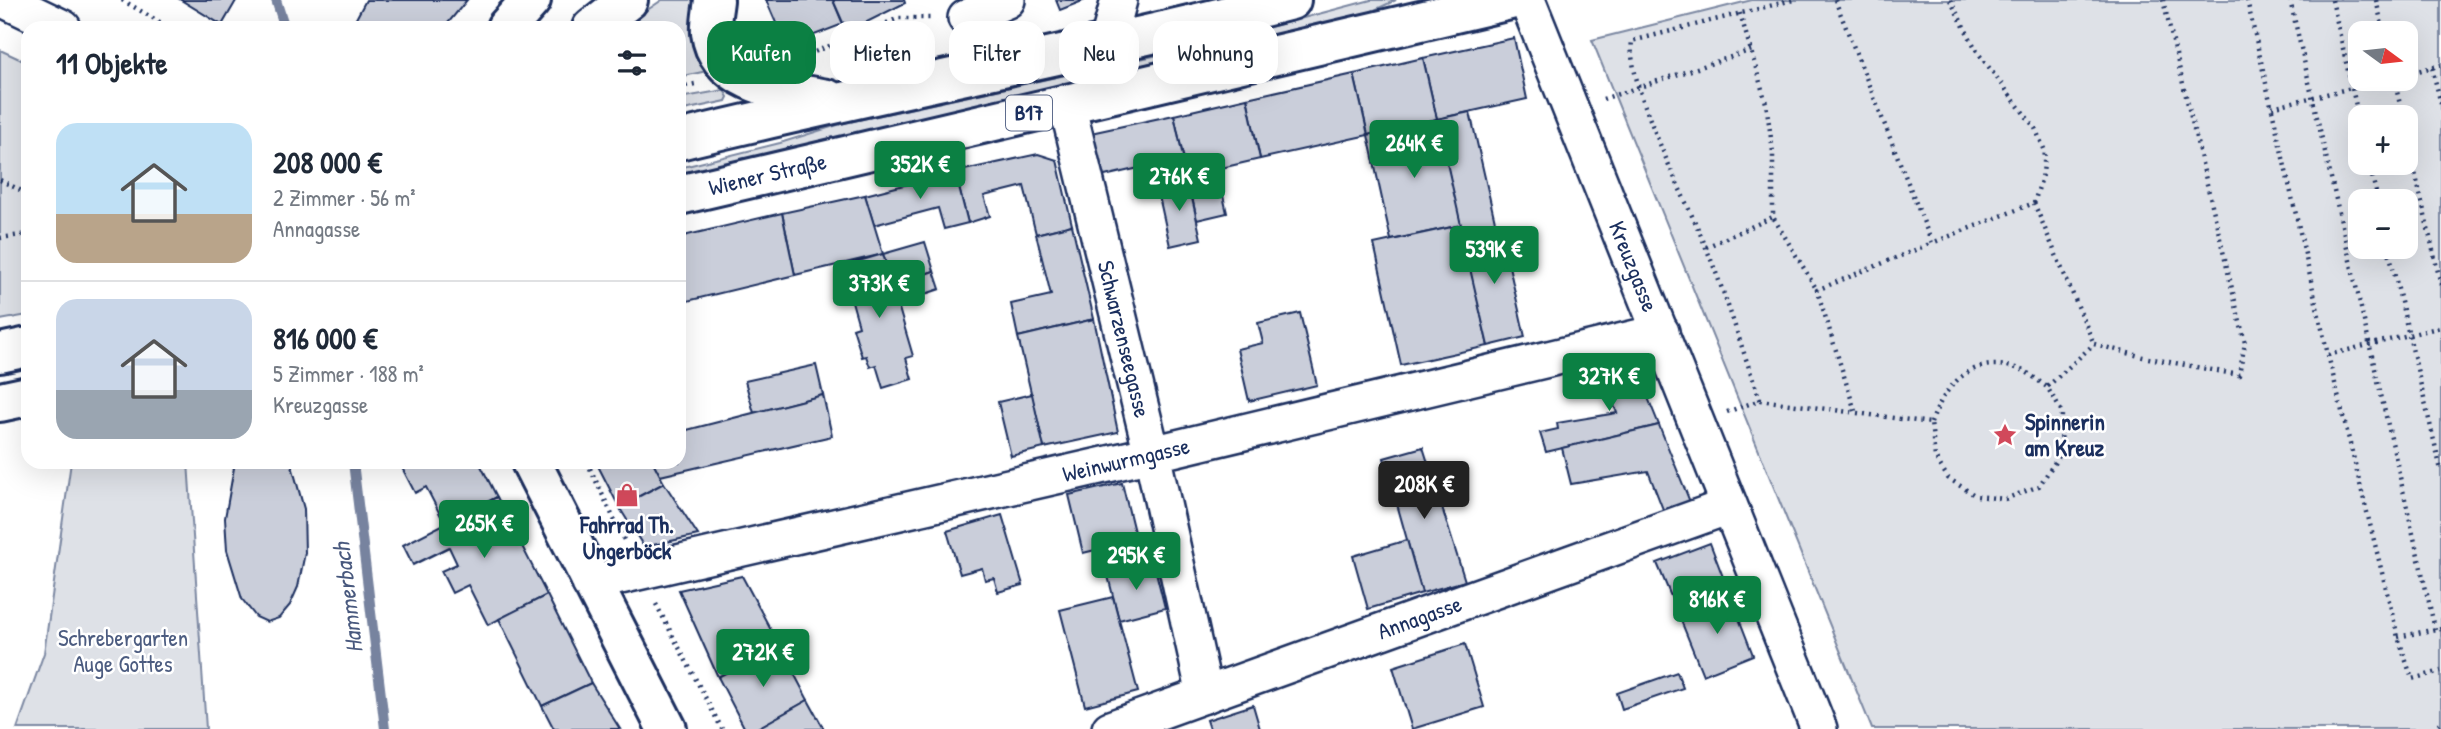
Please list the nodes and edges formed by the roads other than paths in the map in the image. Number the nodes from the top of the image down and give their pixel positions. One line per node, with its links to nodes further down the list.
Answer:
1 (5, 0): 12 (street)
2 (531, 0): 13 (main road)
3 (628, 0): 14 (main road)
4 (714, 0): 18 (main road)
5 (1007, 0): 11 (street)
6 (1119, 0): 15 (street)
7 (1292, 0): 16 (main road, B17)
8 (1510, 0): 10 (main road, Wiener Straße / B17)
9 (1527, 0): 22 (street, Kreuzgasse)
10 (1464, 5): 19 (main road, Wiener Straße / B17)
11 (965, 18)
12 (48, 21)
13 (512, 21)
14 (601, 21)
15 (1113, 21)
16 (1139, 37)
17 (1059, 55): 18 (main road, B17)
18 (835, 101): 20 (main road, B17)
19 (1067, 104): 21 (main road, Wiener Straße / B17); 27 (street, Schwarzenseegasse)
20 (686, 137)
21 (686, 193)
22 (1661, 332): 27 (street, Weinwurmgasse); 29 (street, Kreuzgasse)
23 (21, 349): 24 (main road)
24 (0, 354)
25 (21, 398): 26 (main road)
26 (0, 402)
27 (1152, 454): 30 (street, Weinwurmgasse); 31 (street, Schwarzenseegasse)
28 (534, 469): 30 (main road)
29 (1729, 506): 31 (street, Annagasse); 34 (street, Kreuzgasse)
30 (590, 583): 32 (main road)
31 (1205, 695): 33 (street, Annagasse)
32 (667, 729)
33 (1110, 729)
34 (1819, 729)

